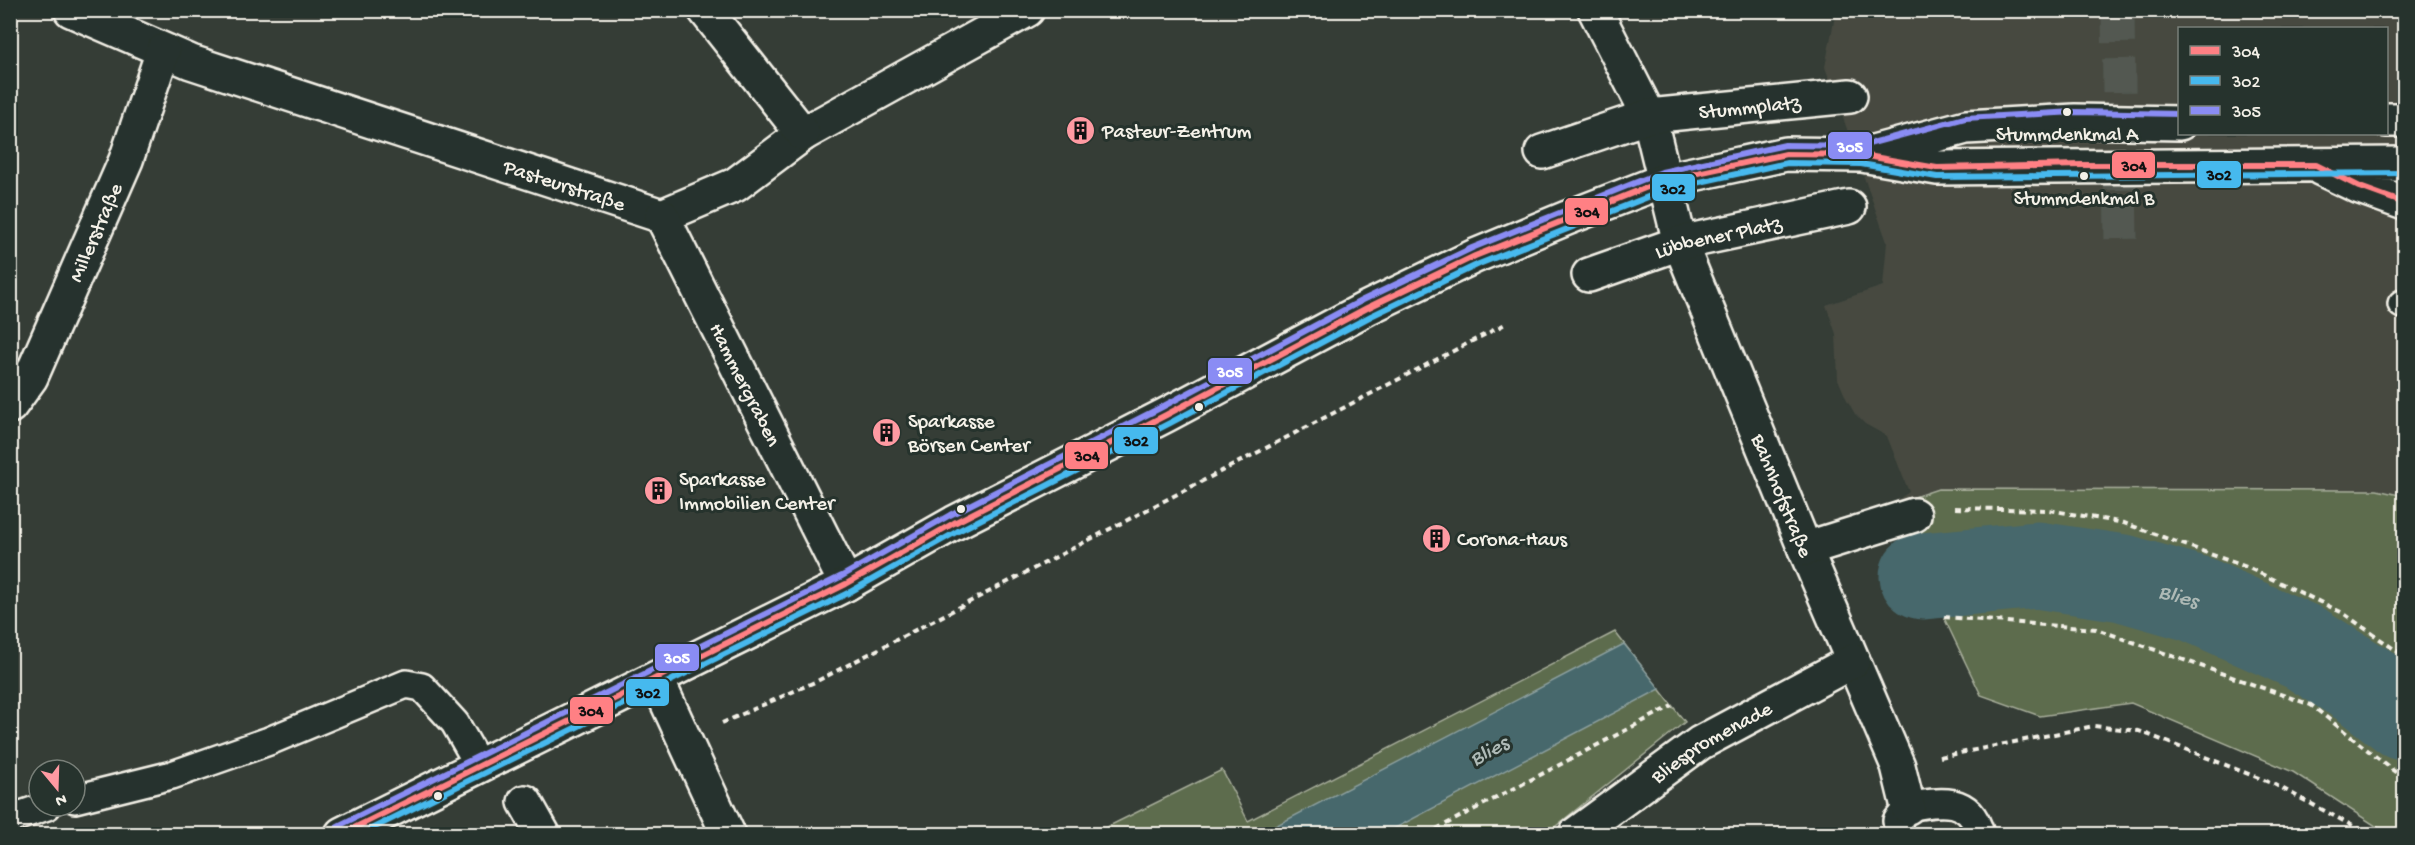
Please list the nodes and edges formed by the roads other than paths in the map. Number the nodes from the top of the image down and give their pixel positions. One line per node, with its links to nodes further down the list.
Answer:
1 (71, 10): 5 (street, Pasteurstraße)
2 (705, 10): 11 (street)
3 (1027, 10): 11 (street)
4 (1595, 10): 7 (street)
5 (163, 51): 19 (street, Pasteurstraße); 22 (street, Millerstraße)
6 (1850, 96): 7 (street, Stummplatz)
7 (1649, 116): 12 (street, Stummplatz); 16 (street)
8 (2388, 120): 9 (street)
9 (2404, 120)
10 (2178, 123): 13 (street)
11 (803, 134): 19 (street)
12 (1542, 152)
13 (1862, 155): 15 (street); 16 (street)
14 (2404, 164): 15 (street)
15 (2316, 165): 17 (street)
16 (1665, 180): 20 (street, Bahnhofstraße); 25 (street)
17 (2404, 203)
18 (1849, 207): 20 (street, Lübbener Platz)
19 (662, 216): 25 (street, Hammergraben)
20 (1680, 243): 21 (street, Lübbener Platz); 24 (street, Bahnhofstraße)
21 (1589, 275)
22 (10, 406)
23 (1914, 515): 24 (street)
24 (1805, 549): 26 (street, Bahnhofstraße)
25 (846, 584): 27 (street)
26 (1853, 660): 33 (street, Bahnhofstraße); 37 (street, Bliespromenade)
27 (657, 680): 28 (street); 36 (street)
28 (480, 767): 29 (lane); 34 (street)
29 (87, 796)
30 (525, 802): 35 (street)
31 (27, 813): 32 (lane)
32 (10, 819)
33 (1904, 821): 38 (lane, Bahnhofstraße)
34 (342, 834)
35 (543, 834)
36 (728, 834)
37 (1576, 834)
38 (1980, 834)

